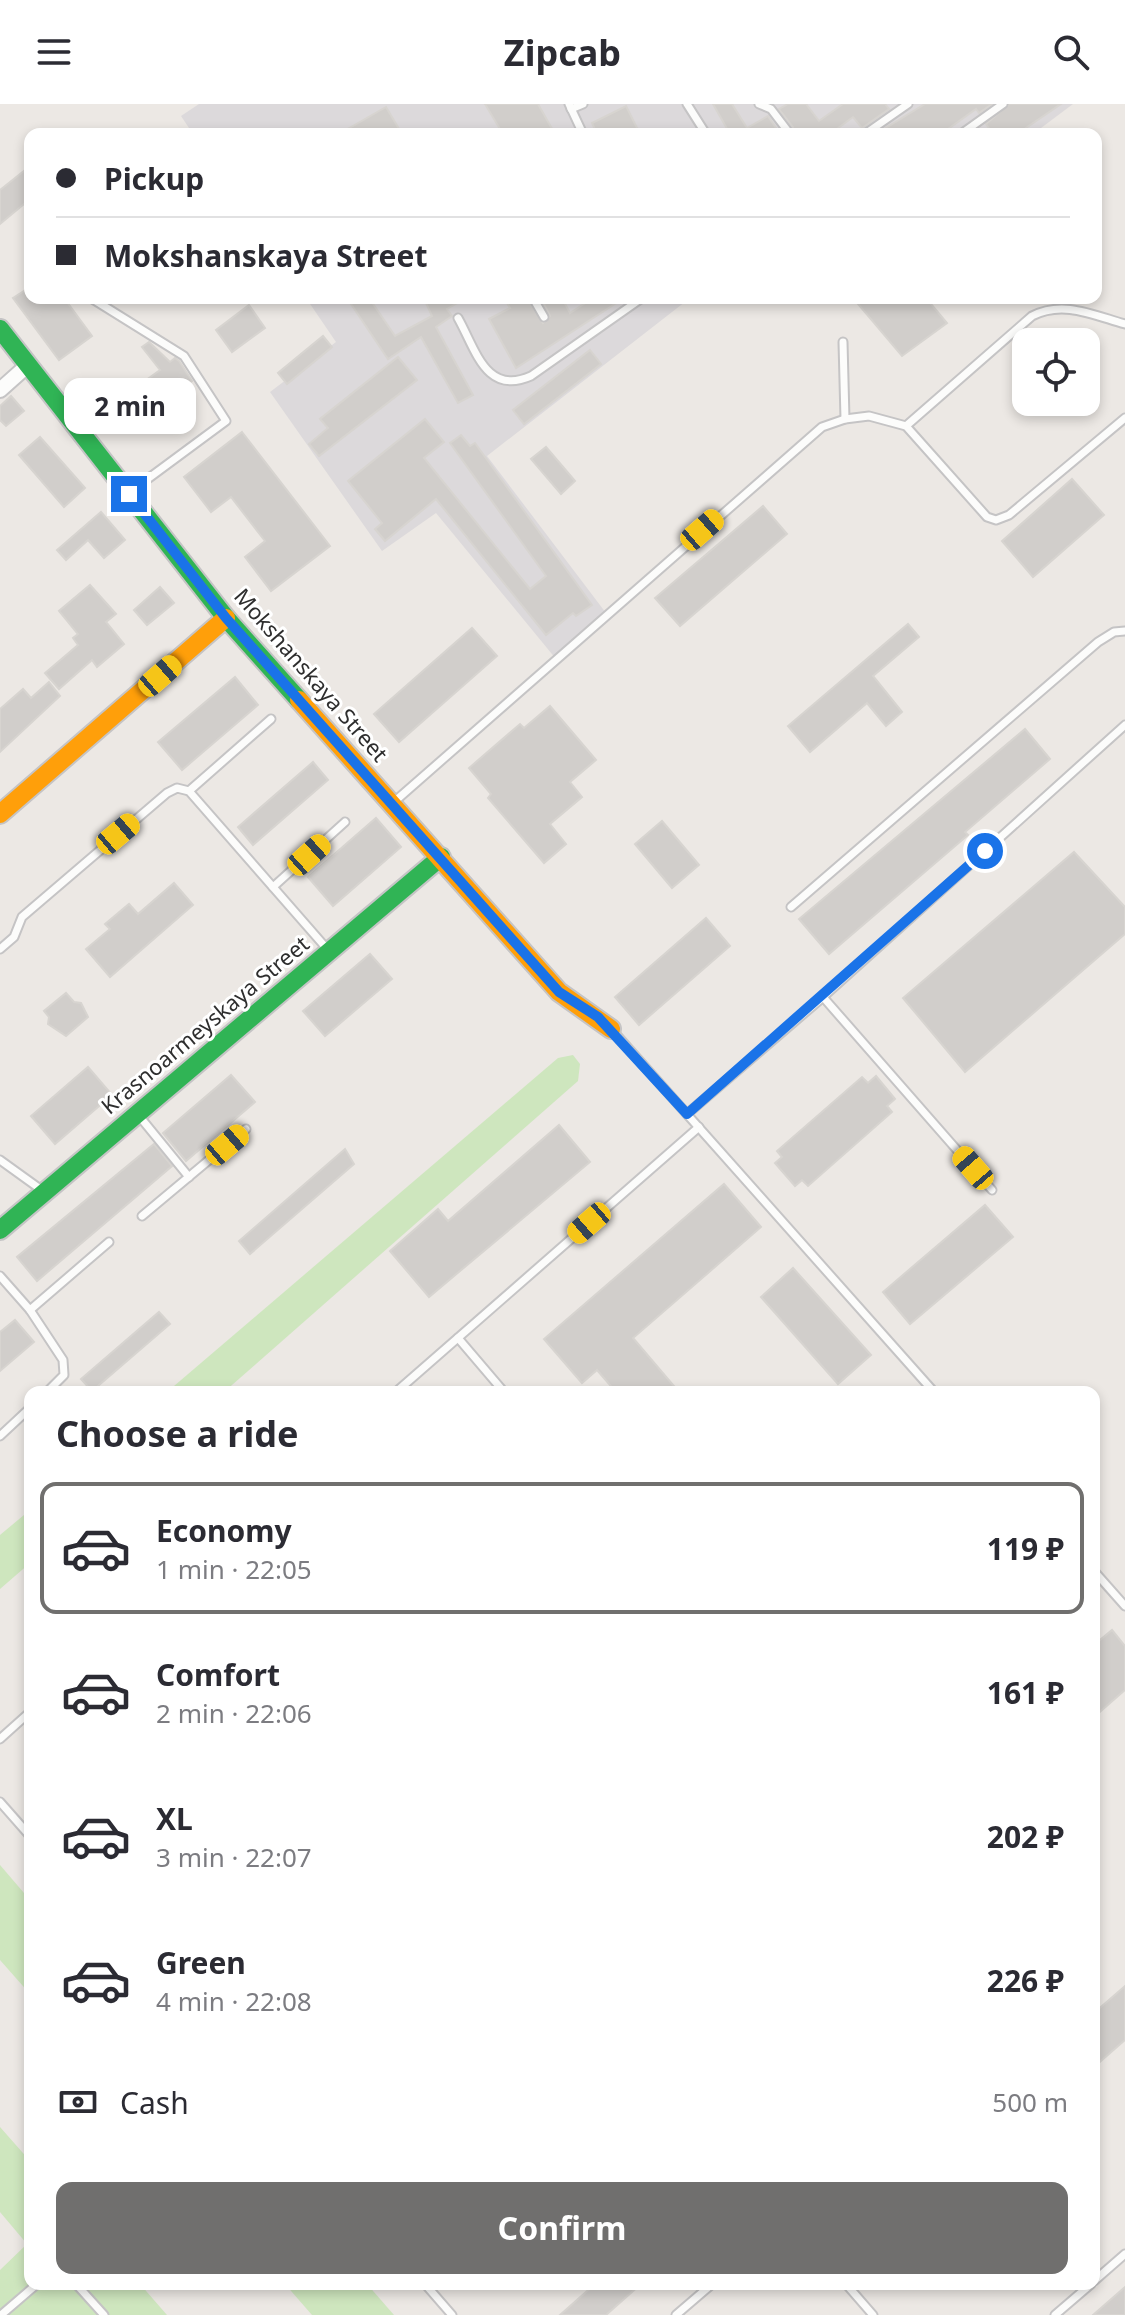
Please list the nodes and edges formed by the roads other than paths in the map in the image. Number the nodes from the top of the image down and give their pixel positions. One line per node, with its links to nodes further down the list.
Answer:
1 (583, 104): 6 (lane)
2 (687, 104): 8 (lane)
3 (759, 104): 9 (lane)
4 (908, 104): 10 (lane)
5 (1003, 104): 11 (lane)
6 (570, 107): 7 (lane)
7 (580, 128)
8 (702, 128)
9 (785, 128)
10 (874, 128)
11 (969, 128)
12 (101, 304): 25 (lane)
13 (536, 304): 15 (lane)
14 (633, 304): 16 (lane)
15 (544, 317)
16 (458, 318)
17 (1125, 324): 24 (lane)
18 (0, 329): 20 (street, Mokshanskaya Street)
19 (843, 342): 23 (lane)
20 (28, 365): 21 (street); 25 (street, Mokshanskaya Street)
21 (0, 390)
22 (1125, 418): 24 (lane)
23 (845, 419): 24 (lane); 31 (lane)
24 (906, 426)
25 (129, 494): 26 (street, Mokshanskaya Street)
26 (226, 618): 31 (street, Mokshanskaya Street); 32 (street)
27 (1125, 631): 36 (lane)
28 (271, 719): 30 (lane)
29 (1125, 725): 39 (lane)
30 (189, 791): 35 (lane); 37 (lane)
31 (392, 803): 34 (street, Mokshanskaya Street)
32 (0, 814)
33 (345, 822): 35 (lane)
34 (441, 857): 38 (street, Krasnoarmeyskaya Street); 40 (street, Mokshanskaya Street)
35 (273, 887): 38 (lane)
36 (791, 907)
37 (0, 949)
38 (330, 952): 41 (street, Krasnoarmeyskaya Street)
39 (823, 997): 42 (lane); 47 (lane)
40 (611, 1029): 42 (lane)
41 (137, 1114): 46 (lane); 48 (street, Krasnoarmeyskaya Street)
42 (687, 1114): 43 (lane)
43 (699, 1127): 54 (lane); 58 (lane)
44 (246, 1129): 46 (lane)
45 (0, 1160): 48 (lane)
46 (189, 1177): 49 (lane)
47 (992, 1190)
48 (44, 1193): 50 (street, Krasnoarmeyskaya Street)
49 (142, 1216)
50 (0, 1230)
51 (109, 1242): 53 (lane)
52 (0, 1276): 53 (lane)
53 (30, 1310): 55 (lane)
54 (458, 1338): 56 (lane); 57 (lane)
55 (53, 1386)
56 (403, 1386)
57 (499, 1386)
58 (929, 1386)
59 (24, 1414): 60 (lane)
60 (0, 1436)
61 (1100, 1578): 62 (lane)
62 (1125, 1606)
63 (24, 1717): 64 (lane)
64 (0, 1739)
65 (0, 1802): 66 (lane)
66 (24, 1829)
67 (1125, 2254): 68 (lane)
68 (1100, 2276)
69 (30, 2290): 75 (lane)
70 (81, 2290): 76 (lane)
71 (430, 2290): 77 (lane)
72 (705, 2290): 78 (lane)
73 (851, 2290): 79 (lane)
74 (1084, 2290): 80 (lane)
75 (1, 2315)
76 (104, 2315)
77 (452, 2315)
78 (676, 2315)
79 (873, 2315)
80 (1055, 2315)

